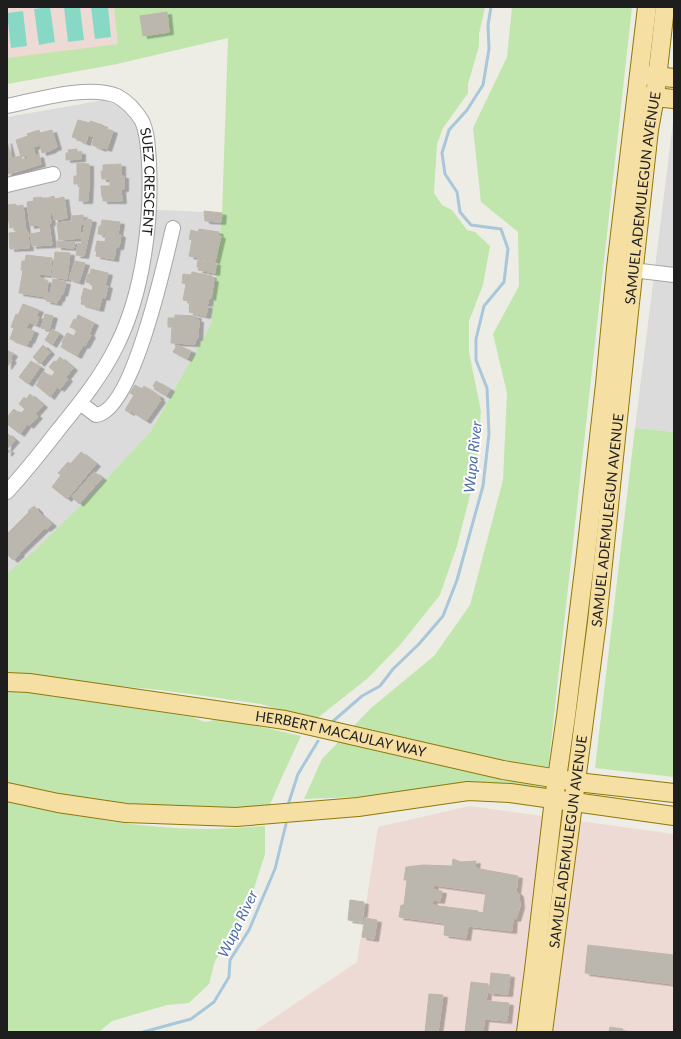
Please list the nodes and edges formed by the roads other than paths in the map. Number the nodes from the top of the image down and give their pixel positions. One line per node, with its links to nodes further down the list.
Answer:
1 (647, 7): 5 (main road, SAMUEL ADEMULEGUN AVENUE)
2 (665, 7): 3 (main road, SAMUEL ADEMULEGUN AVENUE)
3 (661, 43): 4 (main road); 5 (main road, SAMUEL ADEMULEGUN AVENUE)
4 (674, 62)
5 (657, 76): 6 (main road, SAMUEL ADEMULEGUN AVENUE); 7 (main road, SAMUEL ADEMULEGUN AVENUE)
6 (637, 95): 7 (main road); 15 (main road, SAMUEL ADEMULEGUN AVENUE)
7 (654, 97): 8 (main road); 11 (main road, SAMUEL ADEMULEGUN AVENUE)
8 (674, 99)
9 (7, 106): 19 (street, SUEZ CRESCENT)
10 (674, 108): 11 (main road)
11 (649, 130): 16 (main road, SAMUEL ADEMULEGUN AVENUE)
12 (53, 174): 13 (street)
13 (7, 185)
14 (173, 228): 19 (street)
15 (616, 268): 16 (street); 18 (main road, SAMUEL ADEMULEGUN AVENUE)
16 (634, 270): 17 (street); 18 (main road, SAMUEL ADEMULEGUN AVENUE)
17 (674, 275)
18 (620, 312): 22 (main road, SAMUEL ADEMULEGUN AVENUE); 23 (main road, SAMUEL ADEMULEGUN AVENUE)
19 (80, 403): 20 (street, SUEZ CRESCENT)
20 (7, 492)
21 (7, 682): 22 (main road, HERBERT MACAULAY WAY)
22 (557, 779): 23 (main road, HERBERT MACAULAY WAY); 26 (main road, SAMUEL ADEMULEGUN AVENUE)
23 (577, 782): 25 (main road, HERBERT MACAULAY WAY); 27 (main road, SAMUEL ADEMULEGUN AVENUE)
24 (7, 792): 26 (main road)
25 (674, 793)
26 (554, 799): 27 (main road); 29 (main road, SAMUEL ADEMULEGUN AVENUE)
27 (574, 802): 28 (main road); 30 (main road, SAMUEL ADEMULEGUN AVENUE)
28 (674, 816)
29 (526, 1032)
30 (543, 1032)

